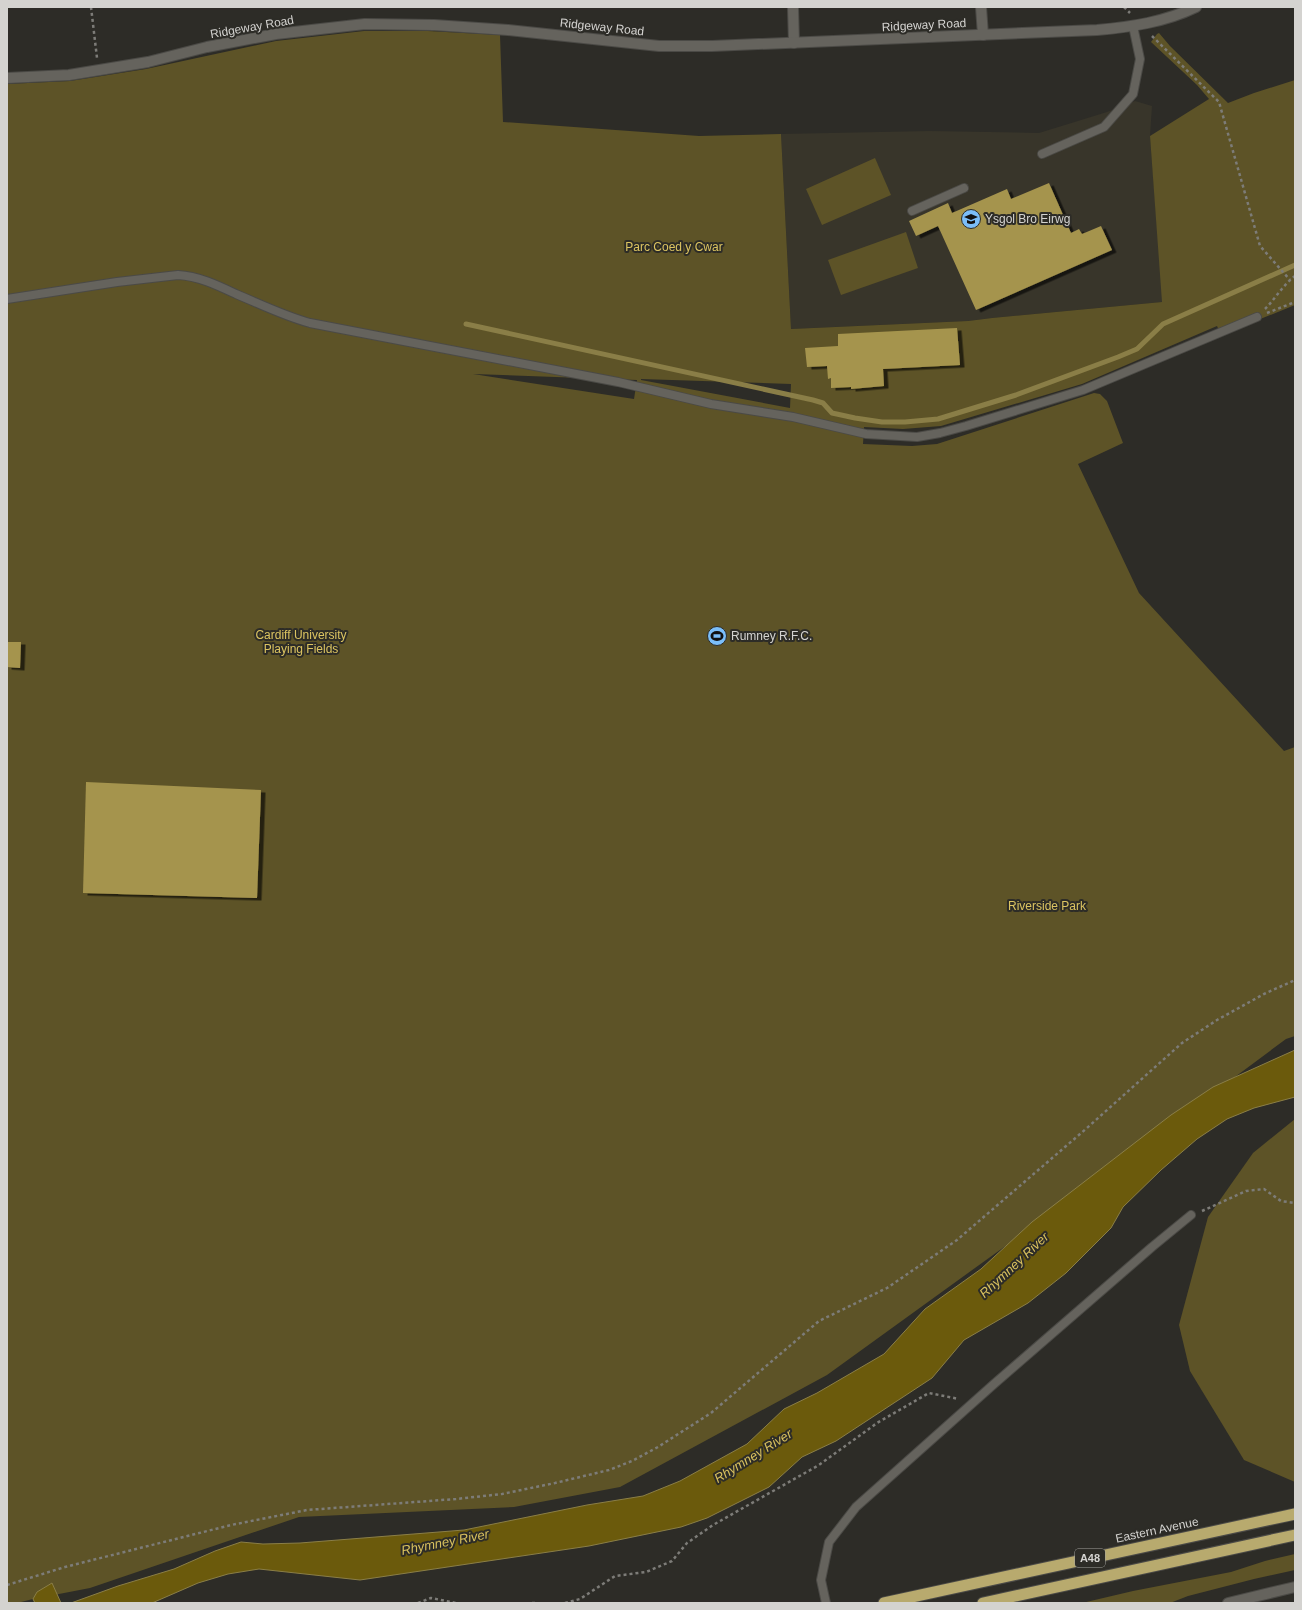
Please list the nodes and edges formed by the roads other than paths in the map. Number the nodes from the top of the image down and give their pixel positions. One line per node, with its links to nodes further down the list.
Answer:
1 (793, 7): 6 (street)
2 (981, 7): 5 (street)
3 (1196, 7): 4 (street, Ridgeway Road)
4 (1137, 25): 5 (street, Ridgeway Road); 8 (lane)
5 (983, 34): 6 (street, Ridgeway Road)
6 (794, 43): 7 (street, Ridgeway Road)
7 (7, 78)
8 (1042, 154)
9 (964, 188): 10 (lane)
10 (912, 211)
11 (7, 299): 12 (lane)
12 (1257, 317)
13 (1191, 1216): 17 (lane)
14 (1295, 1514): 18 (highway, Eastern Avenue / A48)
15 (1295, 1535): 19 (highway, A48)
16 (1295, 1587): 20 (street)
17 (826, 1603)
18 (884, 1603)
19 (983, 1603)
20 (1228, 1603)

